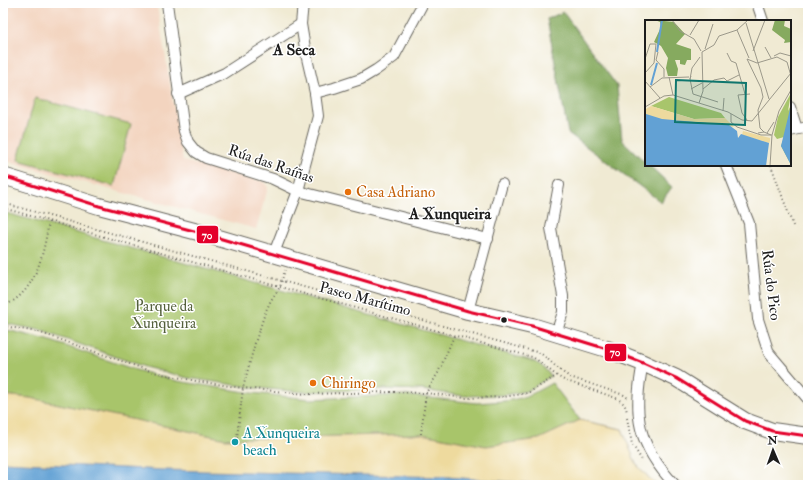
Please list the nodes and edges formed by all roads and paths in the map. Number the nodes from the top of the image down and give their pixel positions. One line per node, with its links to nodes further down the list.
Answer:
1 (167, 3): 8 (street, Rúa das Raíñas)
2 (304, 3): 6 (street)
3 (424, 3): 7 (street)
4 (757, 3): 5 (street)
5 (763, 20)
6 (301, 24): 7 (street); 8 (street)
7 (315, 93): 17 (street)
8 (178, 94): 17 (street, Rúa das Raíñas)
9 (791, 113): 11 (street)
10 (808, 126): 11 (street)
11 (794, 130)
12 (726, 166): 35 (street, Rúa do Pico)
13 (770, 166): 21 (path)
14 (3, 176): 23 (main road)
15 (502, 184): 22 (street)
16 (559, 186): 29 (street)
17 (298, 191): 22 (street, Rúa das Raíñas); 23 (street)
18 (3, 203): 24 (path)
19 (3, 208): 20 (path, Paseo Marítimo)
20 (49, 222): 25 (path, Paseo Marítimo); 26 (path)
21 (793, 226)
22 (488, 239): 27 (street)
23 (281, 255): 24 (path); 27 (main road)
24 (282, 281): 25 (path); 36 (path)
25 (280, 287): 30 (path, Paseo Marítimo); 33 (path)
26 (3, 307)
27 (468, 311): 29 (main road)
28 (3, 326): 33 (path)
29 (556, 334): 31 (main road)
30 (454, 336): 32 (path, Paseo Marítimo); 34 (path)
31 (643, 363): 38 (main road); 41 (street)
32 (556, 376): 34 (path); 40 (path, Paseo Marítimo)
33 (242, 388): 34 (path); 39 (path)
34 (426, 393): 37 (path)
35 (808, 398)
36 (631, 402)
37 (421, 434)
38 (808, 436)
39 (237, 438)
40 (645, 465)
41 (675, 485)

